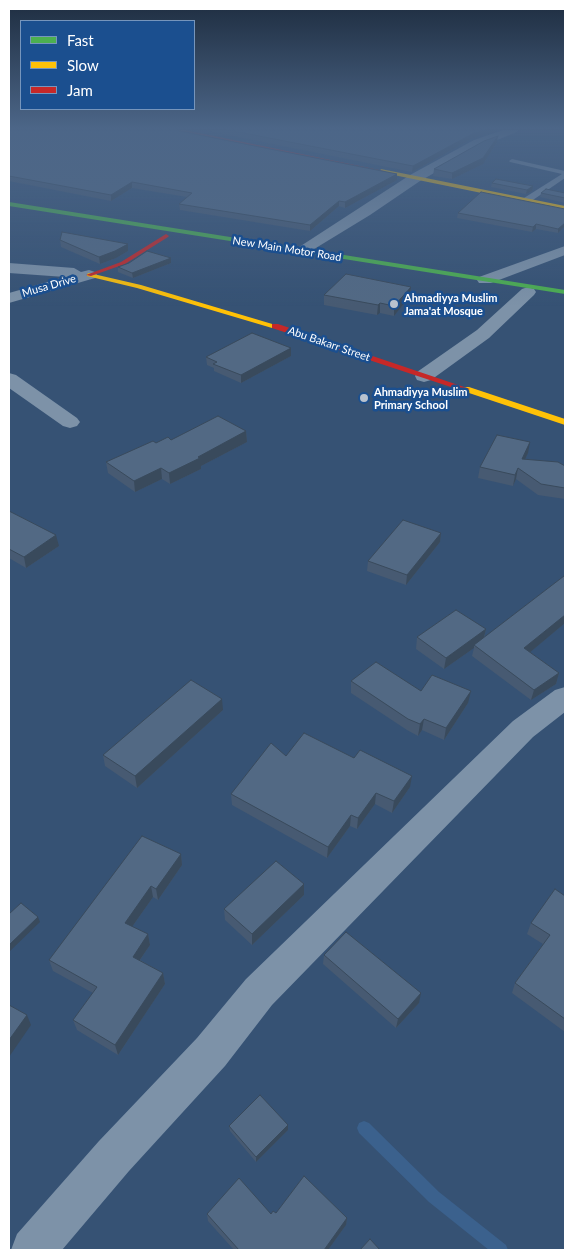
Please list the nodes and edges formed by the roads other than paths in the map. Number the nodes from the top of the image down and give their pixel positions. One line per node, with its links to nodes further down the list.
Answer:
1 (399, 189): 10 (street)
2 (470, 189): 4 (main road)
3 (543, 189): 4 (lane)
4 (527, 200): 6 (main road)
5 (9, 204): 10 (main road, New Main Motor Road)
6 (565, 208)
7 (9, 210): 8 (main road, New Main Motor Road)
8 (166, 236): 12 (main road); 14 (main road, New Main Motor Road)
9 (565, 250): 13 (street)
10 (301, 251): 13 (main road, New Main Motor Road)
11 (9, 268): 12 (street)
12 (89, 275): 16 (street, Musa Drive); 18 (main road, Abu Bakarr Street)
13 (485, 280): 15 (main road, New Main Motor Road)
14 (528, 292): 17 (main road, New Main Motor Road); 18 (street)
15 (565, 292)
16 (9, 298)
17 (565, 298)
18 (424, 376): 21 (main road, Abu Bakarr Street)
19 (9, 379): 20 (street)
20 (70, 422)
21 (565, 422)
22 (565, 697): 23 (street)
23 (33, 1250)

